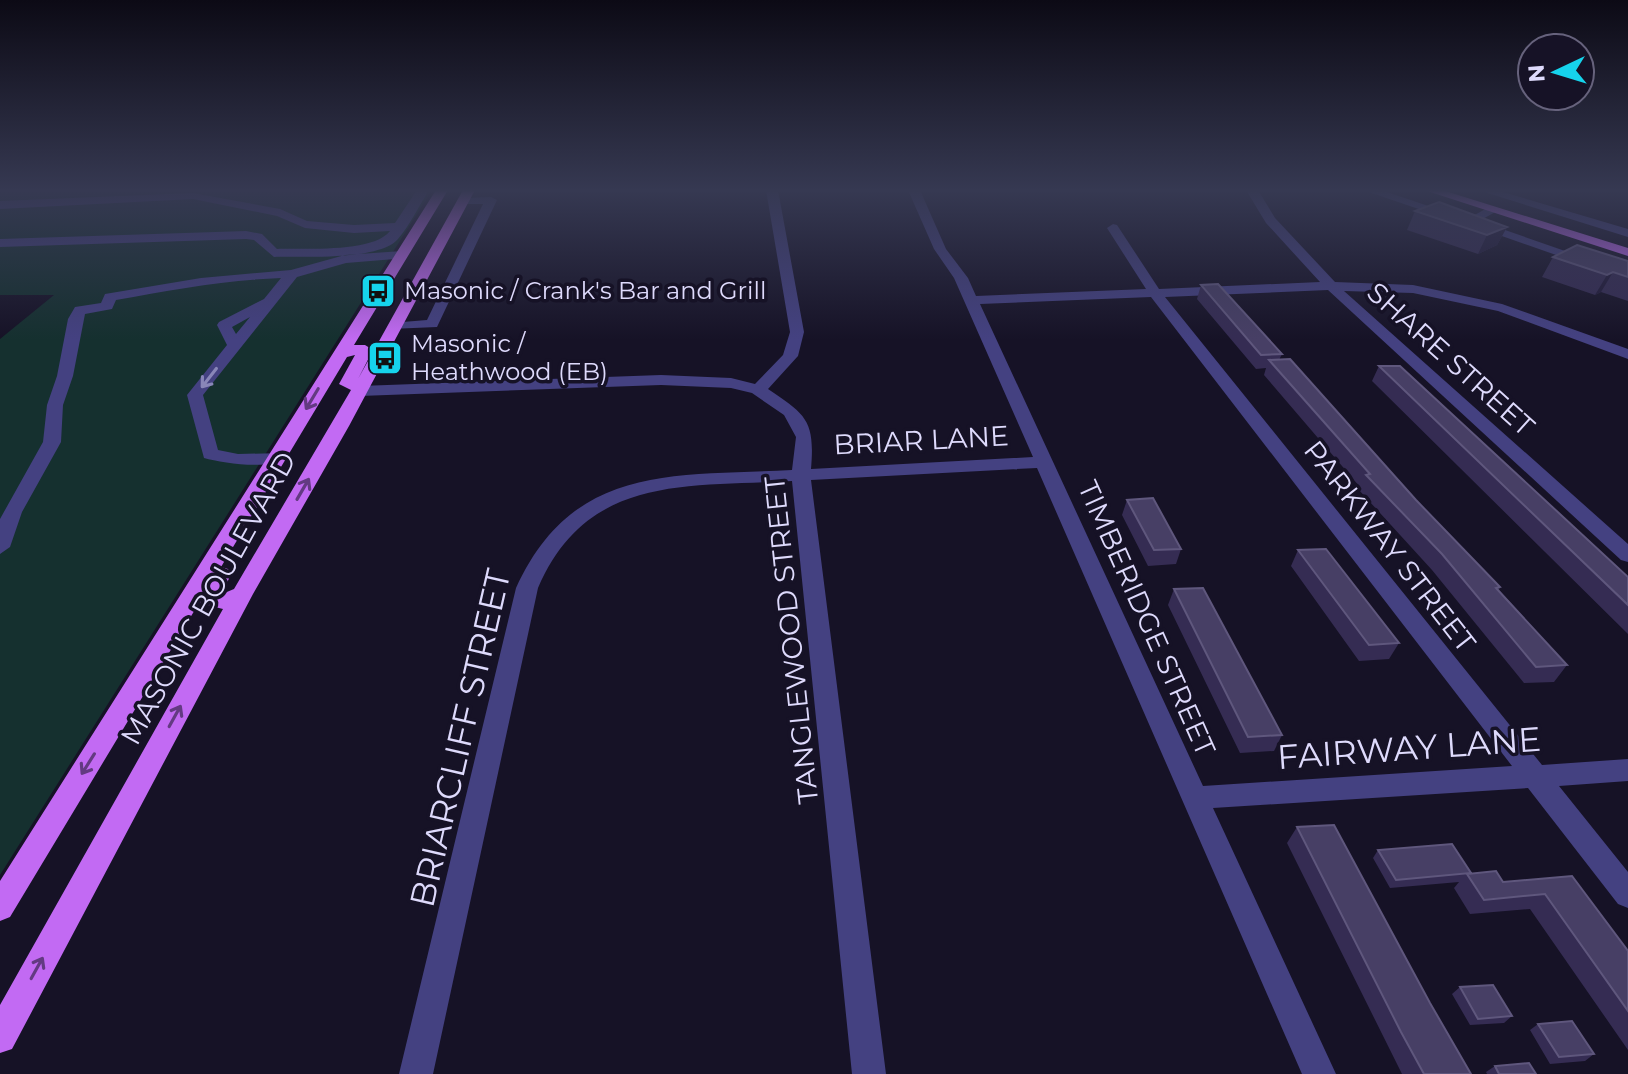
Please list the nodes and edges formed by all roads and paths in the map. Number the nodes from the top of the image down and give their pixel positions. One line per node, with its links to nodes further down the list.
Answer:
1 (89, 240): 13 (street)
2 (261, 240): 3 (street)
3 (389, 240)
4 (411, 240): 15 (main road, MASONIC BOULEVARD)
5 (441, 240): 22 (main road, MASONIC BOULEVARD)
6 (472, 240): 22 (street)
7 (781, 240): 26 (street)
8 (936, 240): 20 (street, TIMBERIDGE STREET)
9 (1121, 240): 18 (street, PARKWAY STREET)
10 (1289, 240): 17 (street, SHARE STREET)
11 (1530, 240): 14 (street)
12 (1590, 240): 14 (main road)
13 (0, 243)
14 (1625, 251)
15 (402, 255): 16 (street); 22 (main road); 24 (main road, MASONIC BOULEVARD)
16 (292, 274): 21 (street); 27 (street, one-way to 27)
17 (1331, 286): 18 (street); 23 (street); 32 (street, SHARE STREET)
18 (1155, 293): 20 (street); 35 (street, PARKWAY STREET)
19 (154, 298): 21 (street)
20 (971, 300): 28 (street, TIMBERIDGE STREET)
21 (107, 306): 31 (street)
22 (398, 320): 25 (main road, MASONIC BOULEVARD)
23 (1628, 354)
24 (339, 355): 25 (main road); 27 (main road, MASONIC BOULEVARD, one-way to 27)
25 (360, 390): 26 (street); 33 (main road, MASONIC BOULEVARD, one-way to 25)
26 (758, 390): 29 (street, TANGLEWOOD STREET)
27 (277, 457): 30 (main road, MASONIC BOULEVARD)
28 (1044, 462): 29 (street, BRIAR LANE); 36 (street, TIMBERIDGE STREET)
29 (801, 474): 40 (street, BRIARCLIFF STREET); 41 (street, TANGLEWOOD STREET)
30 (238, 521): 33 (main road); 38 (main road, MASONIC BOULEVARD, one-way to 38)
31 (0, 547)
32 (1628, 555)
33 (242, 594): 39 (main road, MASONIC BOULEVARD, one-way to 33)
34 (1628, 770): 35 (street, FAIRWAY LANE)
35 (1535, 776): 36 (street, FAIRWAY LANE); 37 (street, PARKWAY STREET)
36 (1195, 798): 42 (street, TIMBERIDGE STREET)
37 (1628, 894)
38 (0, 907)
39 (0, 1037)
40 (416, 1074)
41 (869, 1074)
42 (1319, 1074)

